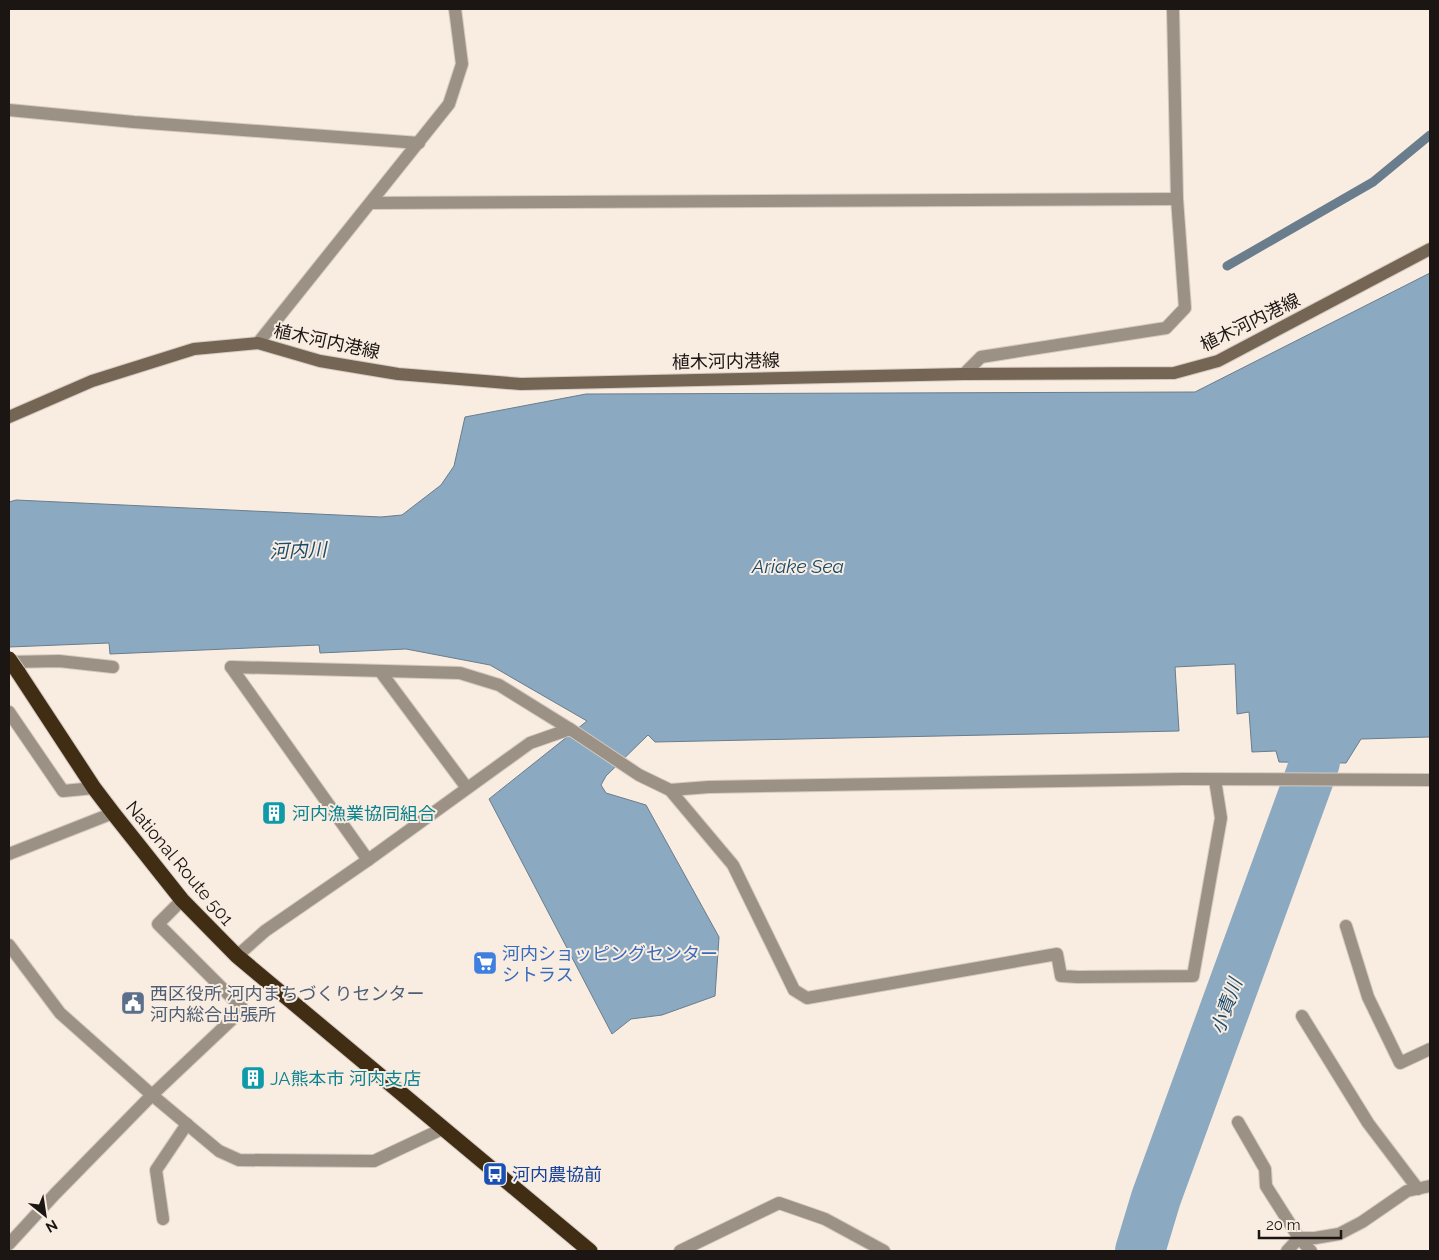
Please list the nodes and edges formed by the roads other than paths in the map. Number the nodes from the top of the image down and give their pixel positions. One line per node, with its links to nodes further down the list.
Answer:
1 (455, 9): 4 (street)
2 (1172, 9): 5 (street)
3 (9, 110): 4 (street)
4 (419, 143): 6 (street)
5 (1177, 199): 6 (street); 9 (street)
6 (371, 203): 8 (street)
7 (1430, 249): 9 (main road, 植木河内港線)
8 (258, 344): 9 (main road, 植木河内港線); 10 (main road, 植木河内港線)
9 (964, 374)
10 (9, 417)
11 (12, 664): 12 (street); 18 (highway, National Route 501)
12 (113, 668)
13 (380, 671): 15 (street); 19 (street); 23 (street)
14 (9, 712): 18 (street)
15 (570, 729): 19 (street); 20 (street)
16 (1215, 780): 17 (street); 20 (street); 20 (street)
17 (1430, 780)
18 (94, 788): 21 (highway, National Route 501)
19 (467, 788): 23 (street)
20 (670, 790)
21 (113, 814): 22 (street); 24 (highway, National Route 501)
22 (9, 854)
23 (368, 860): 27 (street)
24 (182, 900): 27 (highway, National Route 501); 31 (street)
25 (1346, 926): 30 (street)
26 (9, 945): 28 (street)
27 (237, 956): 34 (highway, National Route 501)
28 (13, 959): 31 (street)
29 (1302, 1016): 35 (street)
30 (1430, 1049)
31 (152, 1095): 33 (street); 38 (street)
32 (1238, 1122): 37 (street)
33 (187, 1124): 34 (street); 36 (street)
34 (442, 1128): 39 (highway, National Route 501)
35 (1424, 1187): 37 (street)
36 (163, 1219)
37 (1299, 1238): 42 (street); 43 (street)
38 (9, 1244)
39 (590, 1251)
40 (680, 1251): 41 (street)
41 (884, 1251)
42 (1288, 1251)
43 (1311, 1251)

